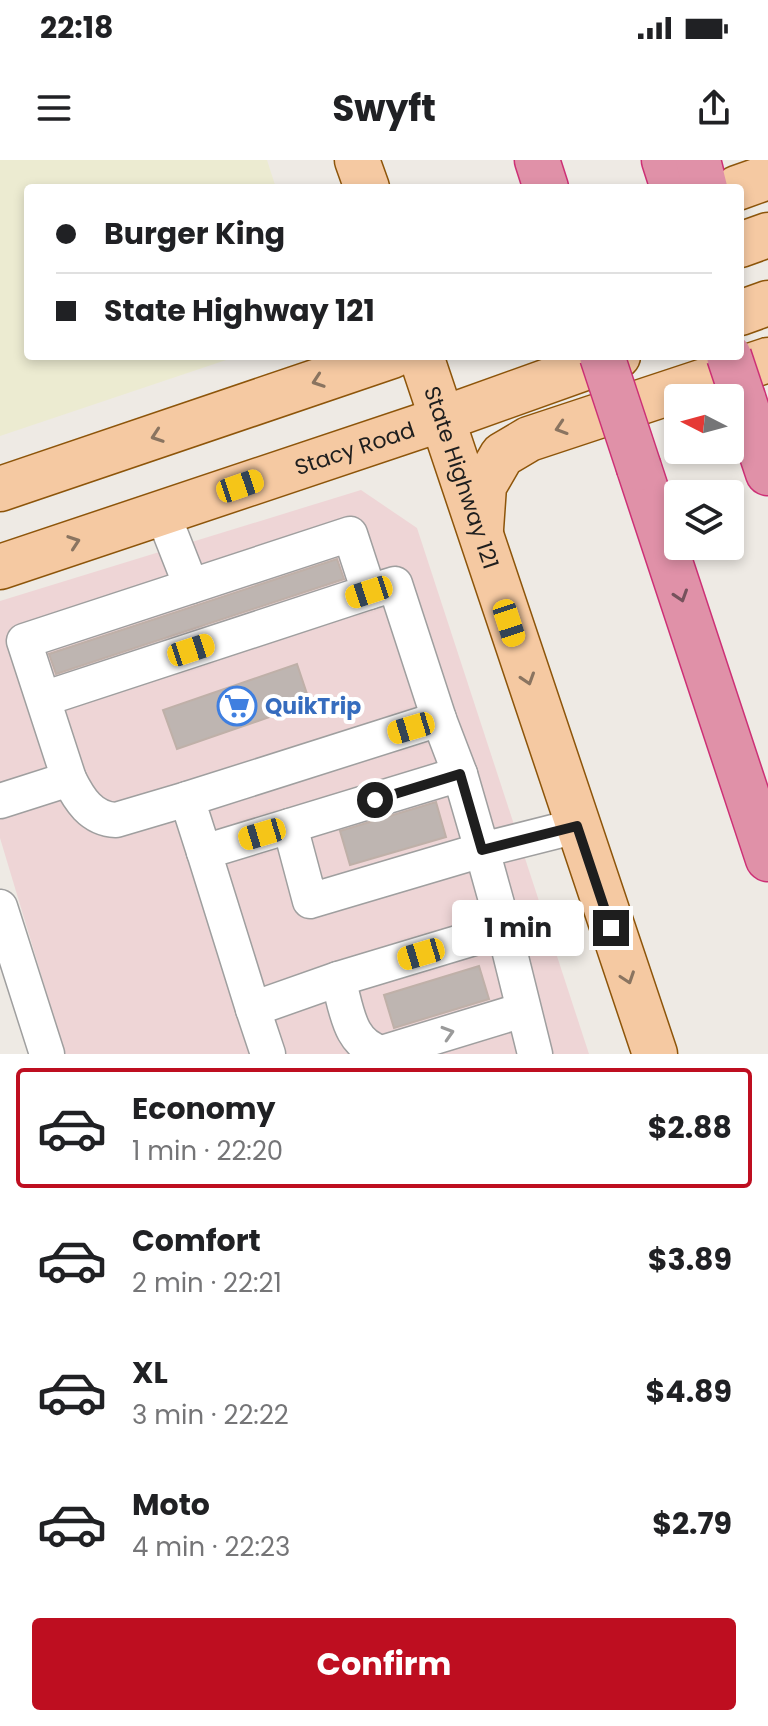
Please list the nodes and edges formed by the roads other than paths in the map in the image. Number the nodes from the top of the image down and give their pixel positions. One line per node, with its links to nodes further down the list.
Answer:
1 (357, 160): 5 (main road)
2 (664, 160): 6 (highway)
3 (698, 160): 7 (highway)
4 (768, 177): 8 (main road)
5 (366, 184)
6 (672, 184)
7 (704, 184)
8 (744, 186)
9 (768, 235): 10 (main road)
10 (744, 244)
11 (768, 303): 12 (main road)
12 (744, 312)
13 (380, 360): 23 (main road, one-way to 23)
14 (422, 360): 21 (main road, State Highway 121)
15 (603, 360): 39 (highway, one-way to 39, bridge)
16 (607, 360): 21 (main road, Stacy Road)
17 (731, 360): 19 (highway, bridge)
18 (768, 360): 25 (main road, one-way to 25)
19 (740, 384)
20 (744, 393): 22 (highway)
21 (442, 419): 24 (main road, Stacy Road); 25 (main road, State Highway 121)
22 (768, 473)
23 (0, 489)
24 (162, 512): 26 (main road, Stacy Road, one-way to 24); 27 (street)
25 (480, 536): 36 (main road, State Highway 121, one-way to 36)
26 (0, 567)
27 (191, 586): 28 (street); 29 (street)
28 (369, 592): 29 (street); 30 (street)
29 (43, 699): 32 (street)
30 (439, 719): 31 (street); 33 (street)
31 (460, 774): 35 (street); 37 (street)
32 (69, 779): 33 (street); 34 (street)
33 (187, 799): 38 (street)
34 (0, 801)
35 (290, 826): 37 (street); 38 (street)
36 (577, 826): 37 (street); 48 (main road, State Highway 121, one-way to 48)
37 (482, 850): 41 (street)
38 (204, 852): 43 (street)
39 (768, 859)
40 (0, 907): 45 (street)
41 (504, 929): 42 (street); 44 (street)
42 (338, 979): 43 (street); 44 (street, one-way to 44)
43 (253, 1009): 46 (street)
44 (523, 1010): 47 (street)
45 (47, 1054)
46 (268, 1054)
47 (535, 1054)
48 (655, 1054)

